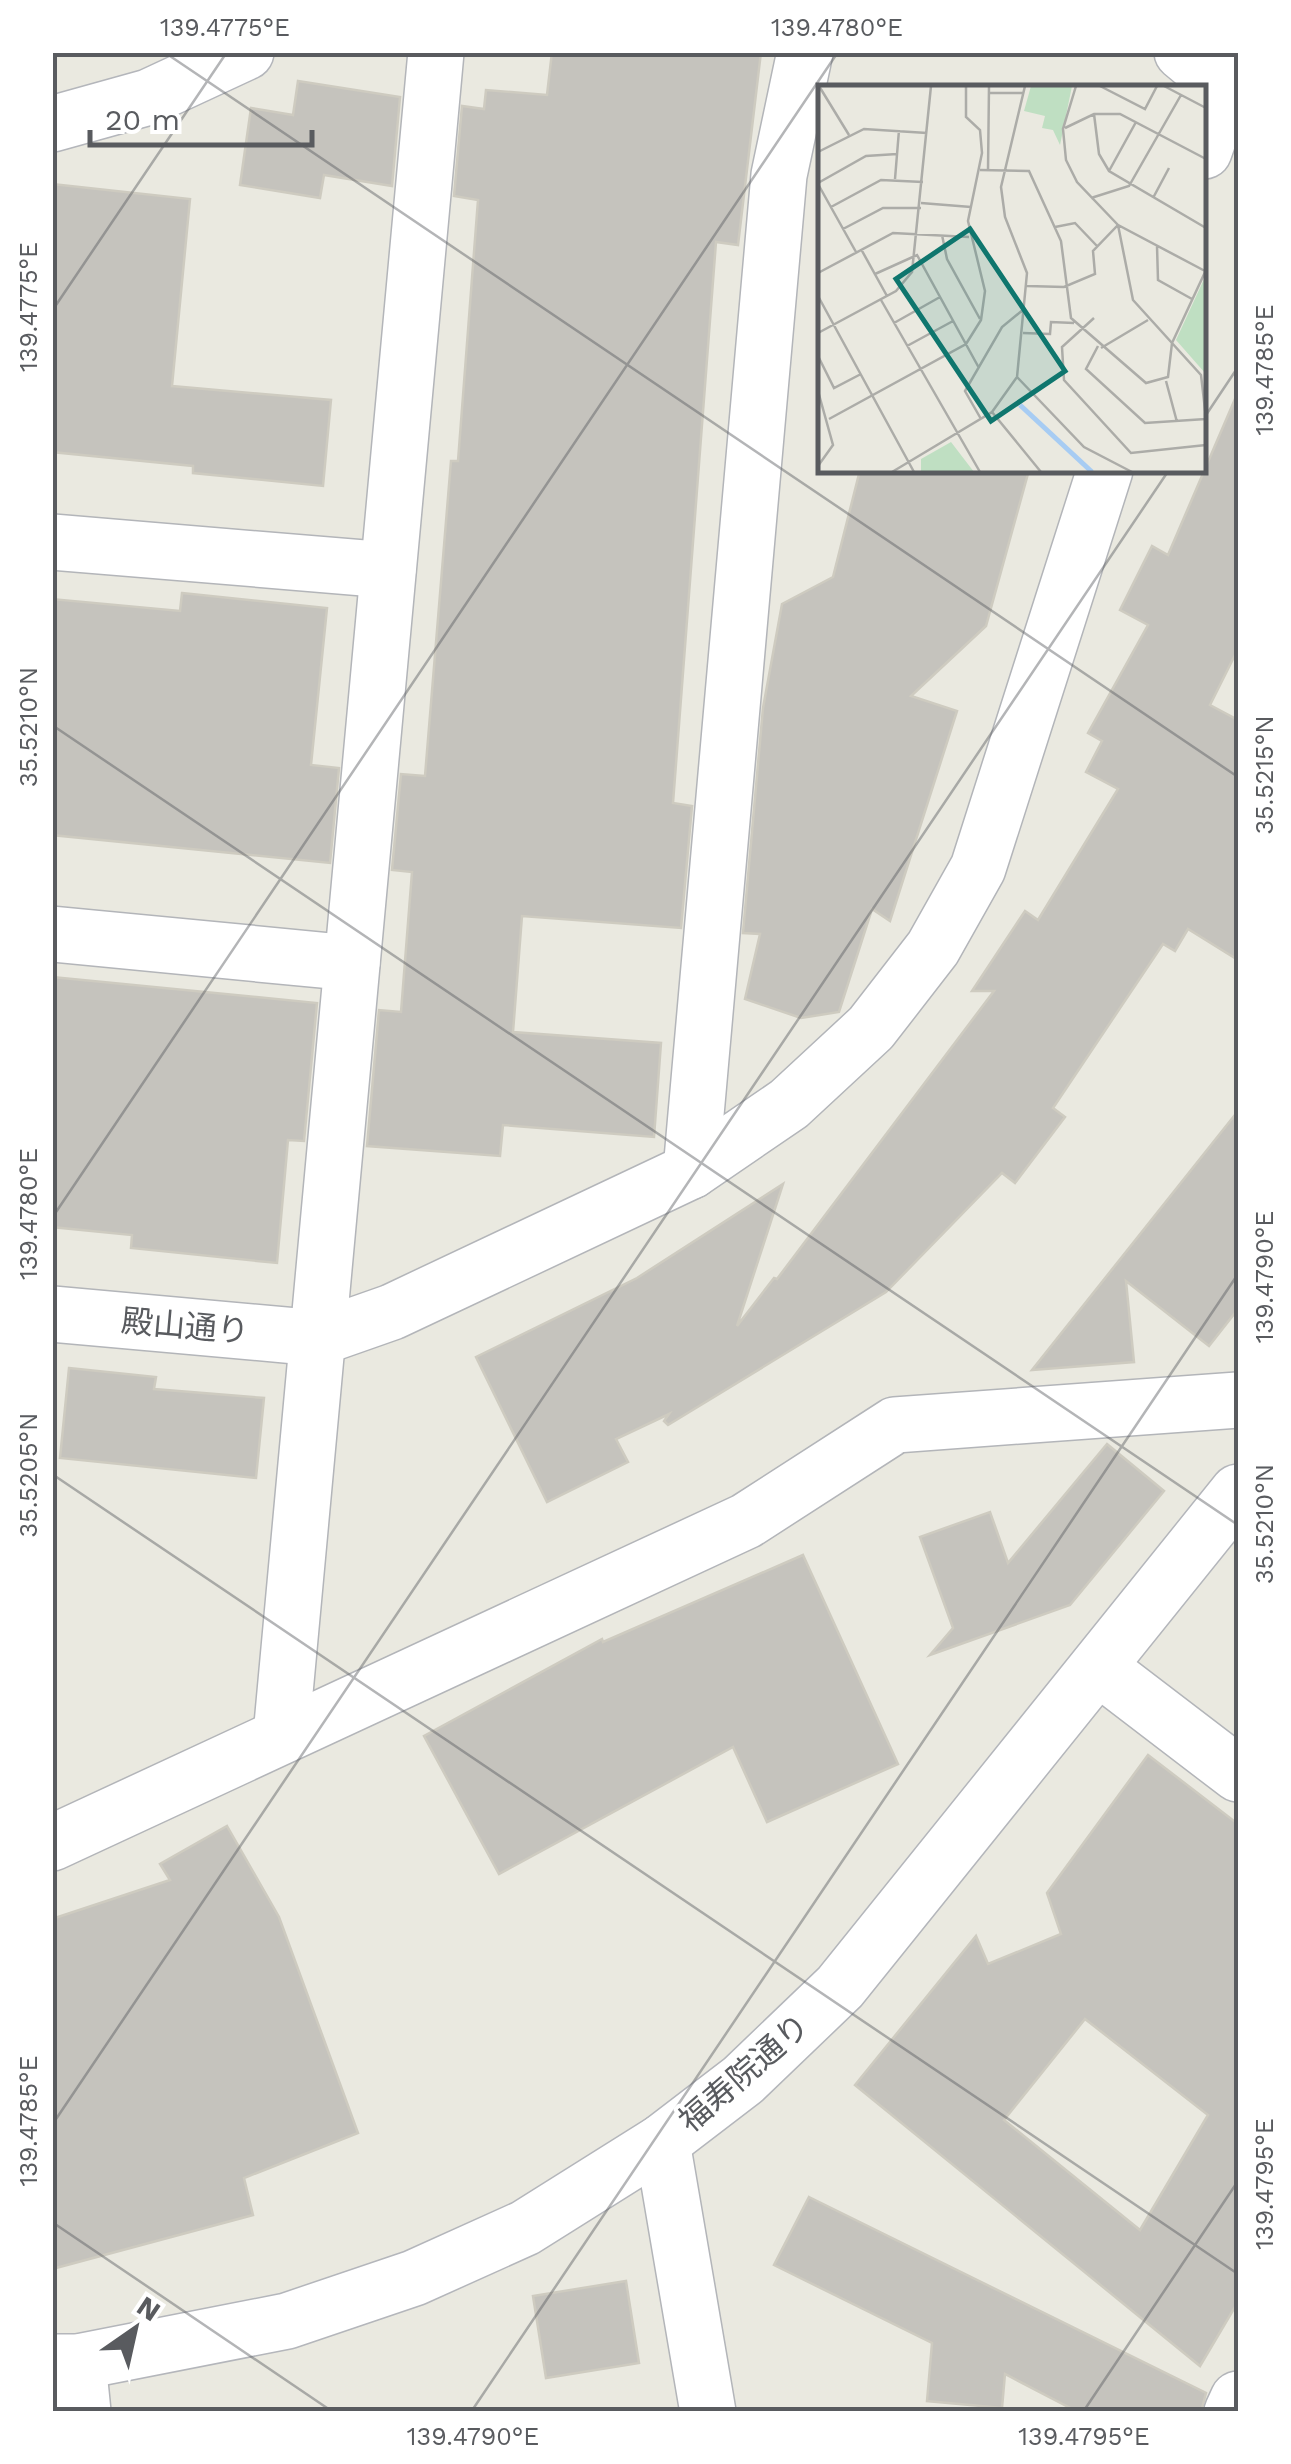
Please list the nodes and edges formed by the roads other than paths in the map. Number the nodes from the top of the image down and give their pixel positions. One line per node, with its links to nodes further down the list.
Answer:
1 (246, 52): 6 (street)
2 (436, 52): 10 (street)
3 (805, 52): 13 (street)
4 (1182, 52): 5 (street)
5 (1231, 70): 7 (street)
6 (52, 124)
7 (1206, 145)
8 (1104, 472): 13 (street)
9 (52, 542): 10 (street)
10 (388, 570): 12 (street)
11 (52, 934): 12 (street)
12 (352, 963): 15 (street)
13 (691, 1171): 15 (street)
14 (52, 1314): 15 (street, 殿山通り)
15 (318, 1338): 19 (street)
16 (1238, 1400): 19 (street)
17 (1238, 1492): 18 (street, 福寿院通り)
18 (1098, 1667): 20 (street); 22 (street, 福寿院通り)
19 (281, 1736): 21 (street)
20 (1238, 1774)
21 (52, 1844)
22 (662, 2142): 23 (street, 福寿院通り); 25 (street)
23 (71, 2378)
24 (1238, 2399): 26 (street)
25 (708, 2412)
26 (1232, 2412)

